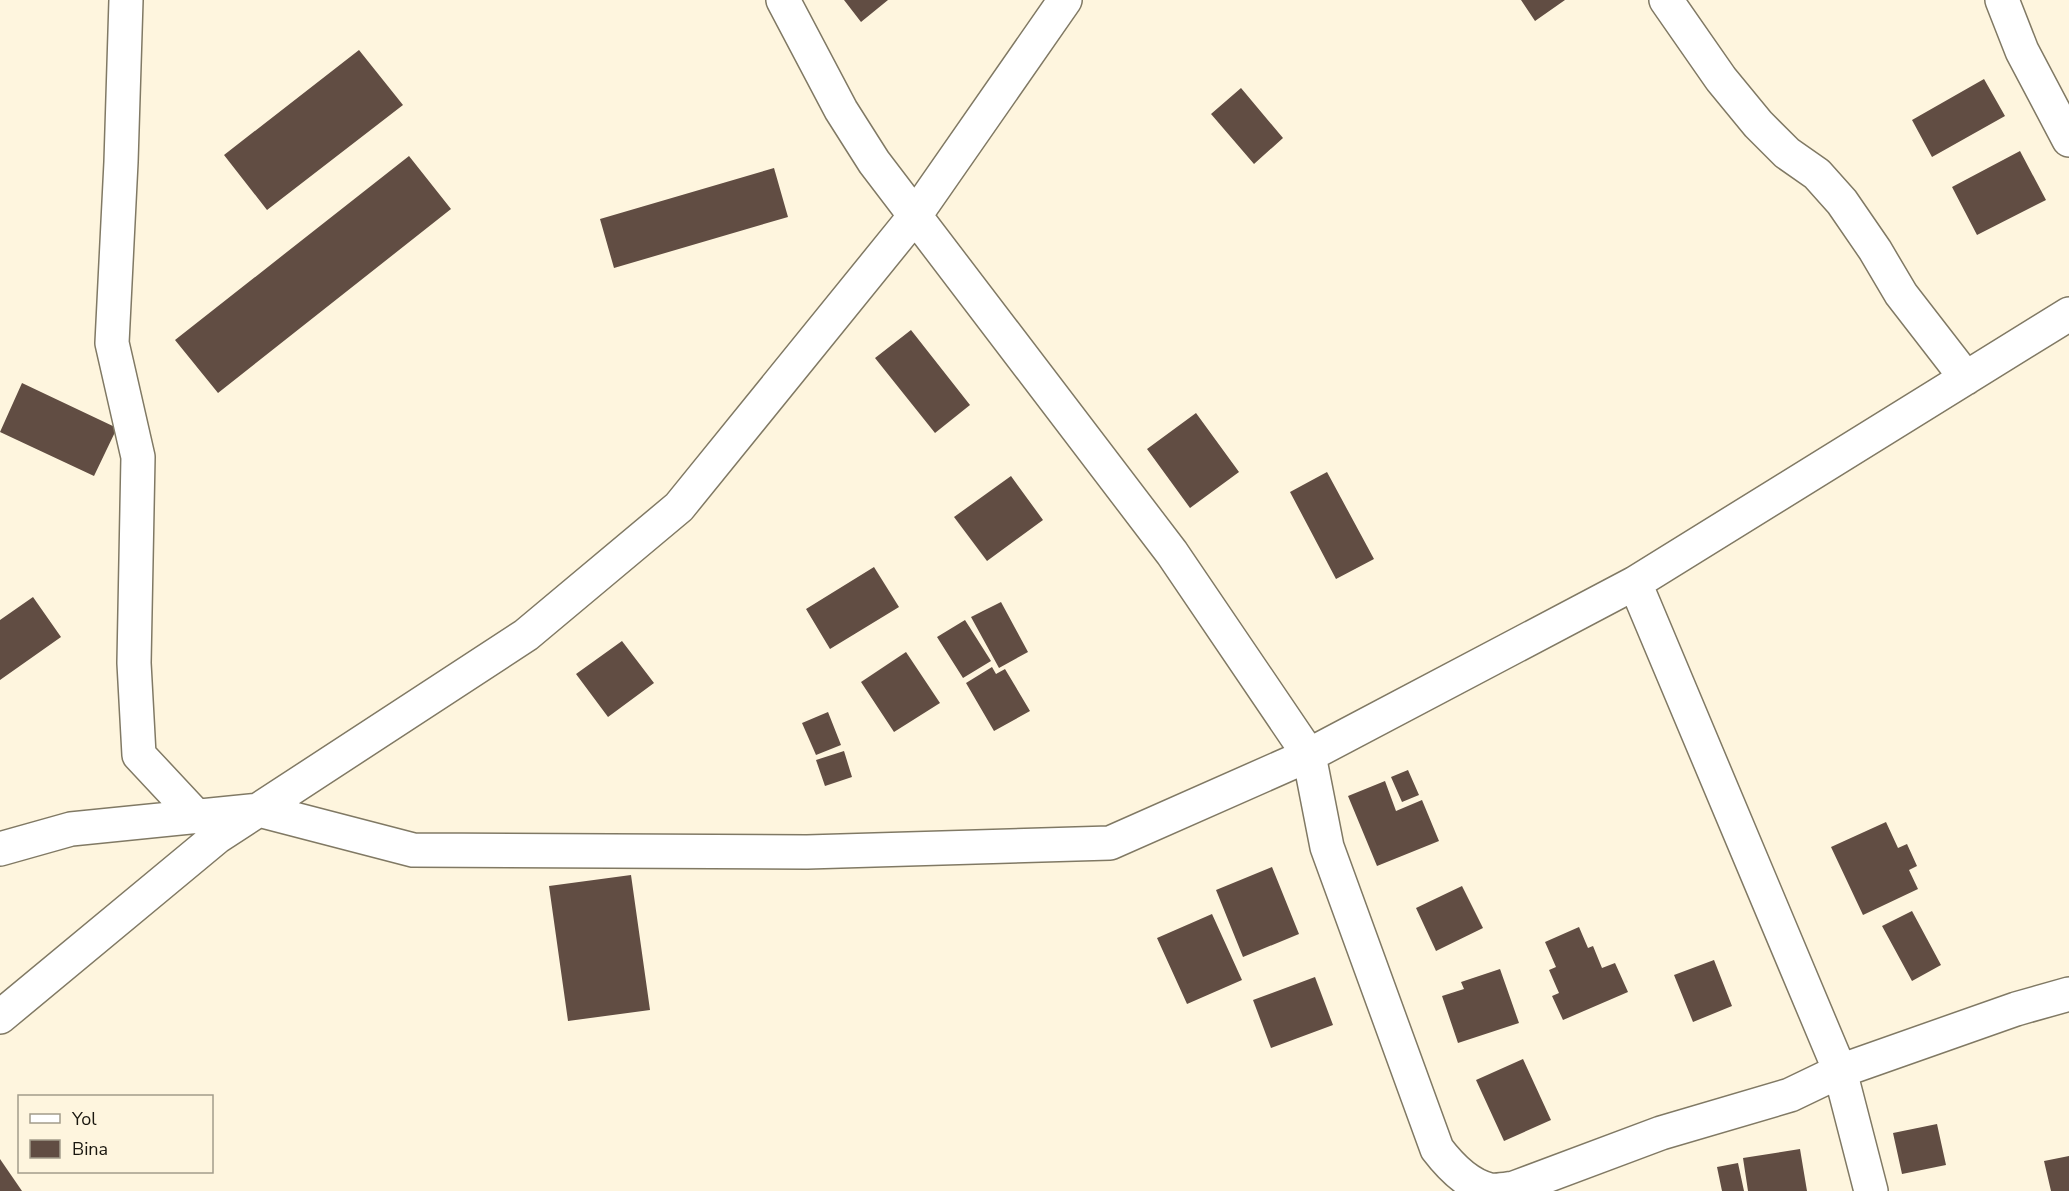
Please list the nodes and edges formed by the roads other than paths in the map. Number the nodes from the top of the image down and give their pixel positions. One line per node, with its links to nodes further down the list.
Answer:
1 (126, 0): 13 (street)
2 (783, 0): 7 (street)
3 (1065, 0): 7 (street)
4 (1666, 0): 9 (street)
5 (2002, 0): 6 (street)
6 (2069, 140)
7 (914, 217): 11 (street); 12 (street)
8 (2069, 314): 9 (street)
9 (1966, 378): 10 (street)
10 (1635, 582): 11 (street); 17 (street)
11 (1309, 754): 12 (street); 17 (street)
12 (259, 810): 13 (street); 16 (street)
13 (196, 816): 14 (street)
14 (0, 849)
15 (2069, 994): 17 (street)
16 (0, 1017)
17 (1840, 1071): 18 (street)
18 (1871, 1191)

